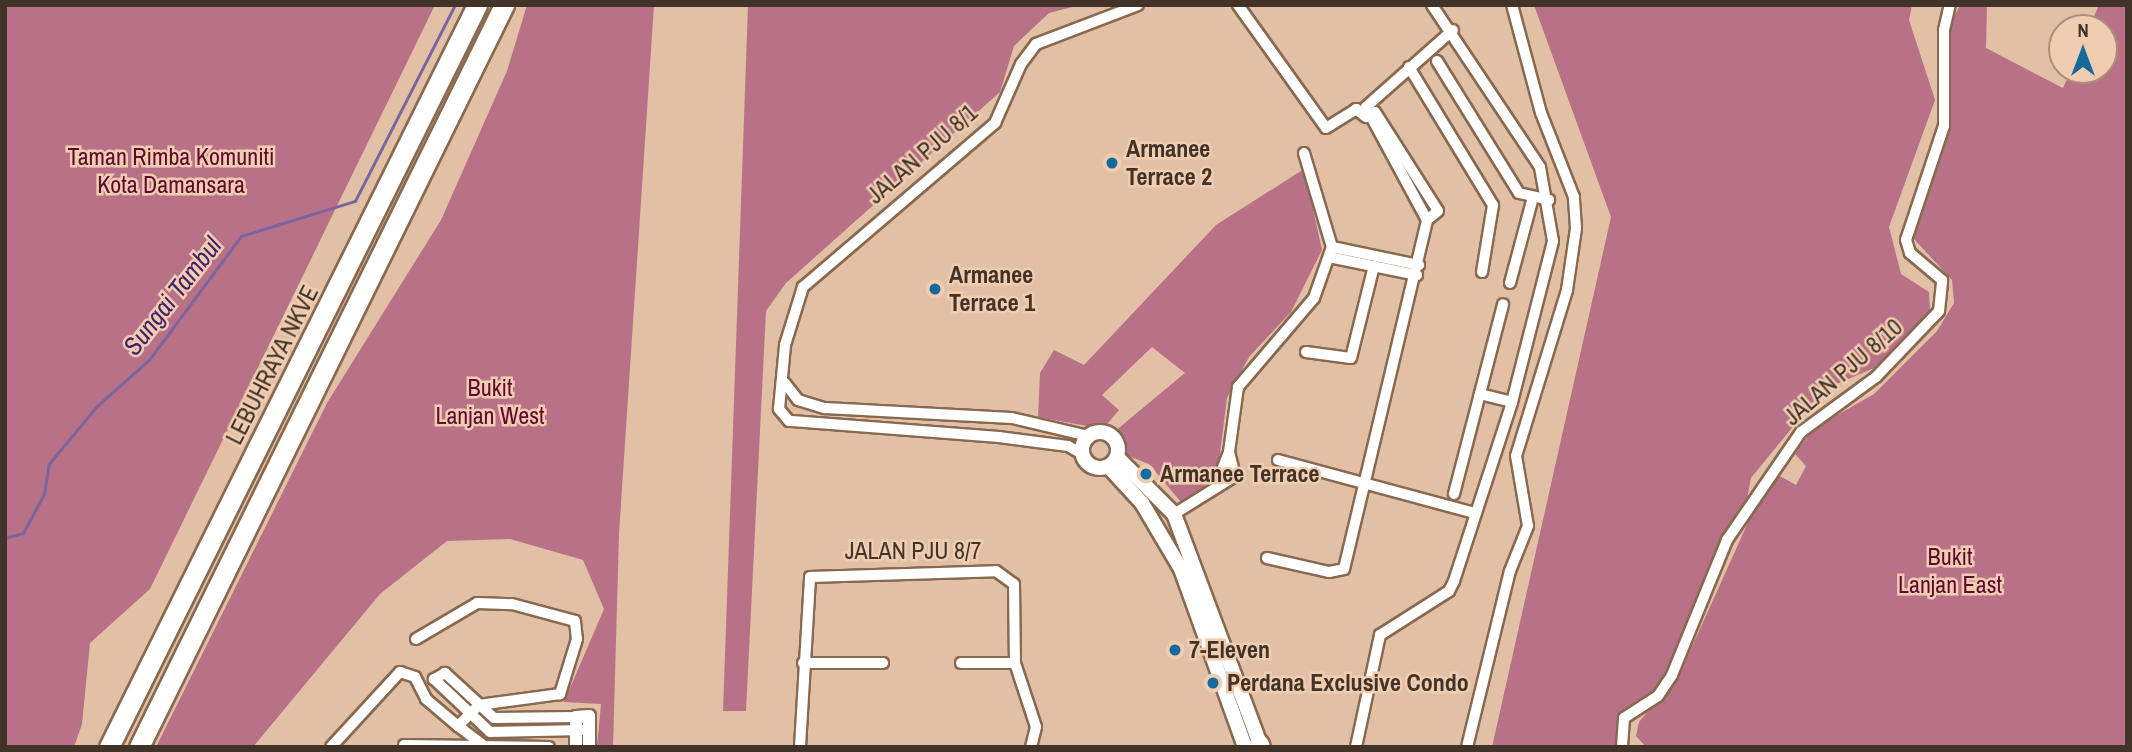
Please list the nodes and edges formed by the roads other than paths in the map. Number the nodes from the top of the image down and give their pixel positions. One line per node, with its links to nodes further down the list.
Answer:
1 (477, 5): 50 (highway, LEBUHRAYA NKVE)
2 (504, 5): 51 (highway, LEBUHRAYA NKVE)
3 (1138, 5): 22 (street, JALAN PJU 8/1)
4 (1238, 5): 11 (street)
5 (1432, 5): 8 (street)
6 (1512, 5): 59 (street)
7 (1950, 5): 60 (street, JALAN PJU 8/10)
8 (1453, 30): 10 (street); 13 (street)
9 (1437, 61): 14 (street)
10 (1409, 67): 11 (street); 18 (street)
11 (1371, 114): 17 (street)
12 (1304, 153): 15 (street)
13 (1549, 200): 14 (street); 24 (street)
14 (1532, 201): 19 (street)
15 (1331, 252): 16 (street); 17 (street); 34 (street)
16 (1374, 267): 17 (street); 21 (street)
17 (1418, 270): 31 (street)
18 (1482, 272)
19 (1510, 283)
20 (1503, 304): 23 (street)
21 (1306, 352)
22 (784, 382): 25 (street); 26 (street, JALAN PJU 8/1)
23 (1480, 394): 24 (street); 32 (street)
24 (1512, 402): 33 (street)
25 (825, 408): 26 (street); 27 (street)
26 (824, 425): 28 (street, JALAN PJU 8/1)
27 (1089, 436): 28 (main road); 30 (main road)
28 (1082, 454): 30 (main road)
29 (1278, 460): 31 (street)
30 (1113, 462): 34 (main road); 37 (main road)
31 (1367, 484): 33 (street); 35 (street)
32 (1454, 494)
33 (1475, 513): 58 (street)
34 (1174, 514): 37 (main road)
35 (1267, 558)
36 (416, 639): 42 (street)
37 (1216, 651): 49 (main road)
38 (803, 663): 39 (street); 41 (street, JALAN PJU 8/7); 56 (street, JALAN PJU 8/7)
39 (883, 663)
40 (961, 663): 41 (street)
41 (1015, 663): 57 (street, JALAN PJU 8/7)
42 (479, 705): 43 (street); 43 (street); 44 (street)
43 (469, 715): 45 (street); 46 (street)
44 (576, 717): 46 (street)
45 (458, 726): 48 (street); 52 (street)
46 (582, 730): 54 (street); 55 (street)
47 (404, 746): 48 (street)
48 (483, 746): 53 (street)
49 (1256, 746)
50 (109, 747)
51 (139, 747)
52 (331, 747)
53 (549, 747)
54 (576, 747)
55 (589, 747)
56 (800, 747)
57 (1031, 747)
58 (1356, 747)
59 (1468, 747)
60 (1622, 747)

